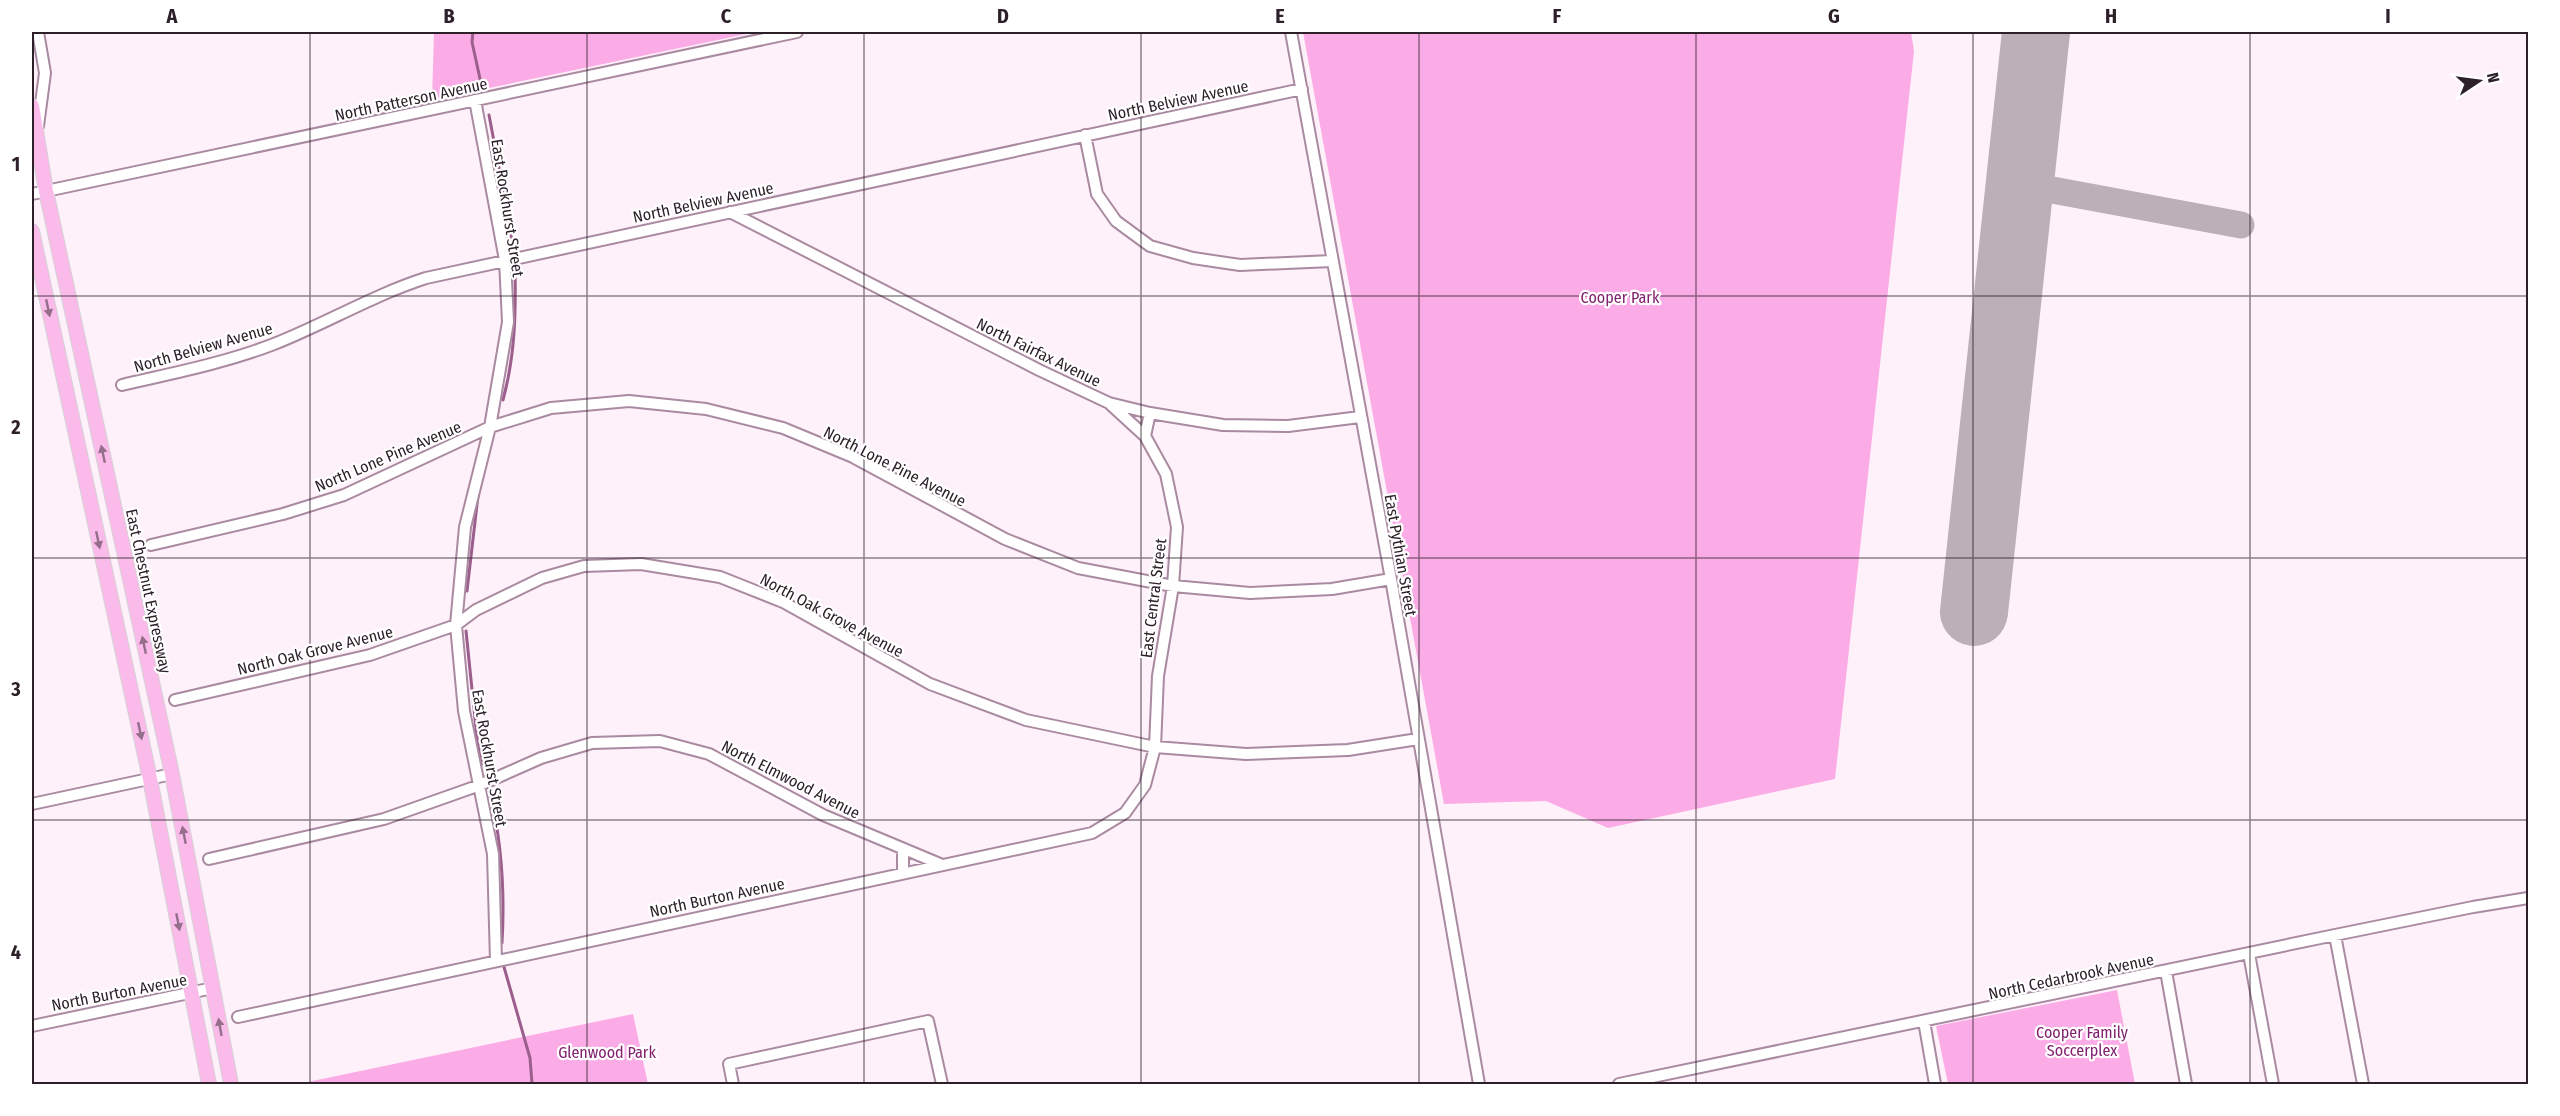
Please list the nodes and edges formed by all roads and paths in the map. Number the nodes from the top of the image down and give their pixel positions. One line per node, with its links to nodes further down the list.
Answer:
1 (38, 32): 7 (street)
2 (797, 32): 5 (street, North Patterson Avenue)
3 (1291, 32): 4 (street, East Pythian Street)
4 (1302, 89): 8 (street, North Belview Avenue); 14 (street, East Pythian Street)
5 (475, 100): 9 (street, North Patterson Avenue); 13 (street, East Rockhurst Street)
6 (32, 106): 7 (main road, East Chestnut Expressway)
7 (37, 135): 9 (main road, East Chestnut Expressway)
8 (1085, 135): 11 (street, North Belview Avenue); 14 (street)
9 (46, 191): 10 (street, North Patterson Avenue); 28 (main road, East Chestnut Expressway, one-way to 9)
10 (32, 194)
11 (730, 212): 13 (street, North Belview Avenue); 16 (street, North Fairfax Avenue)
12 (32, 231): 29 (main road, one-way to 29)
13 (504, 260): 15 (street, North Belview Avenue); 19 (street, East Rockhurst Street)
14 (1332, 261): 18 (street, East Pythian Street)
15 (122, 385)
16 (1109, 403): 17 (street, North Fairfax Avenue); 20 (street, East Central Street)
17 (1150, 413): 18 (street, North Fairfax Avenue); 20 (street)
18 (1360, 417): 22 (street, East Pythian Street)
19 (489, 427): 21 (street, North Lone Pine Avenue); 23 (street, North Lone Pine Avenue); 24 (street, East Rockhurst Street)
20 (1145, 436): 23 (street, East Central Street)
21 (151, 546)
22 (1391, 579): 23 (street, North Lone Pine Avenue); 26 (street, East Pythian Street)
23 (1173, 586): 27 (street, East Central Street)
24 (456, 625): 25 (street, North Oak Grove Avenue); 27 (street, North Oak Grove Avenue); 30 (street, East Rockhurst Street)
25 (175, 700)
26 (1418, 739): 27 (street, North Oak Grove Avenue); 50 (street, East Pythian Street)
27 (1155, 747): 34 (street, North Burton Avenue)
28 (172, 774): 29 (street); 41 (main road, East Chestnut Expressway, one-way to 28)
29 (150, 779): 31 (street); 42 (main road, one-way to 42)
30 (480, 785): 32 (street, North Elmwood Avenue); 33 (street, North Elmwood Avenue); 39 (street, East Rockhurst Street)
31 (32, 804)
32 (903, 849): 34 (street, North Elmwood Avenue); 35 (street)
33 (209, 859)
34 (941, 864): 35 (street, North Burton Avenue)
35 (903, 873): 39 (street, North Burton Avenue)
36 (2529, 898): 37 (street, North Cedarbrook Avenue)
37 (2335, 935): 38 (street, North Cedarbrook Avenue); 55 (street)
38 (2249, 954): 40 (street, North Cedarbrook Avenue); 54 (street)
39 (496, 961): 43 (street, North Burton Avenue)
40 (2166, 971): 44 (street, North Cedarbrook Avenue); 53 (street)
41 (213, 988): 42 (street, North Burton Avenue); 47 (main road, East Chestnut Expressway, one-way to 41)
42 (192, 993): 45 (street, North Burton Avenue); 46 (main road)
43 (238, 1017)
44 (1924, 1021): 51 (street, North Cedarbrook Avenue); 52 (street)
45 (32, 1026)
46 (209, 1084)
47 (231, 1084)
48 (734, 1084): 49 (street)
49 (942, 1084)
50 (1479, 1084)
51 (1619, 1084)
52 (1935, 1084)
53 (2186, 1084)
54 (2273, 1084)
55 (2363, 1084)

